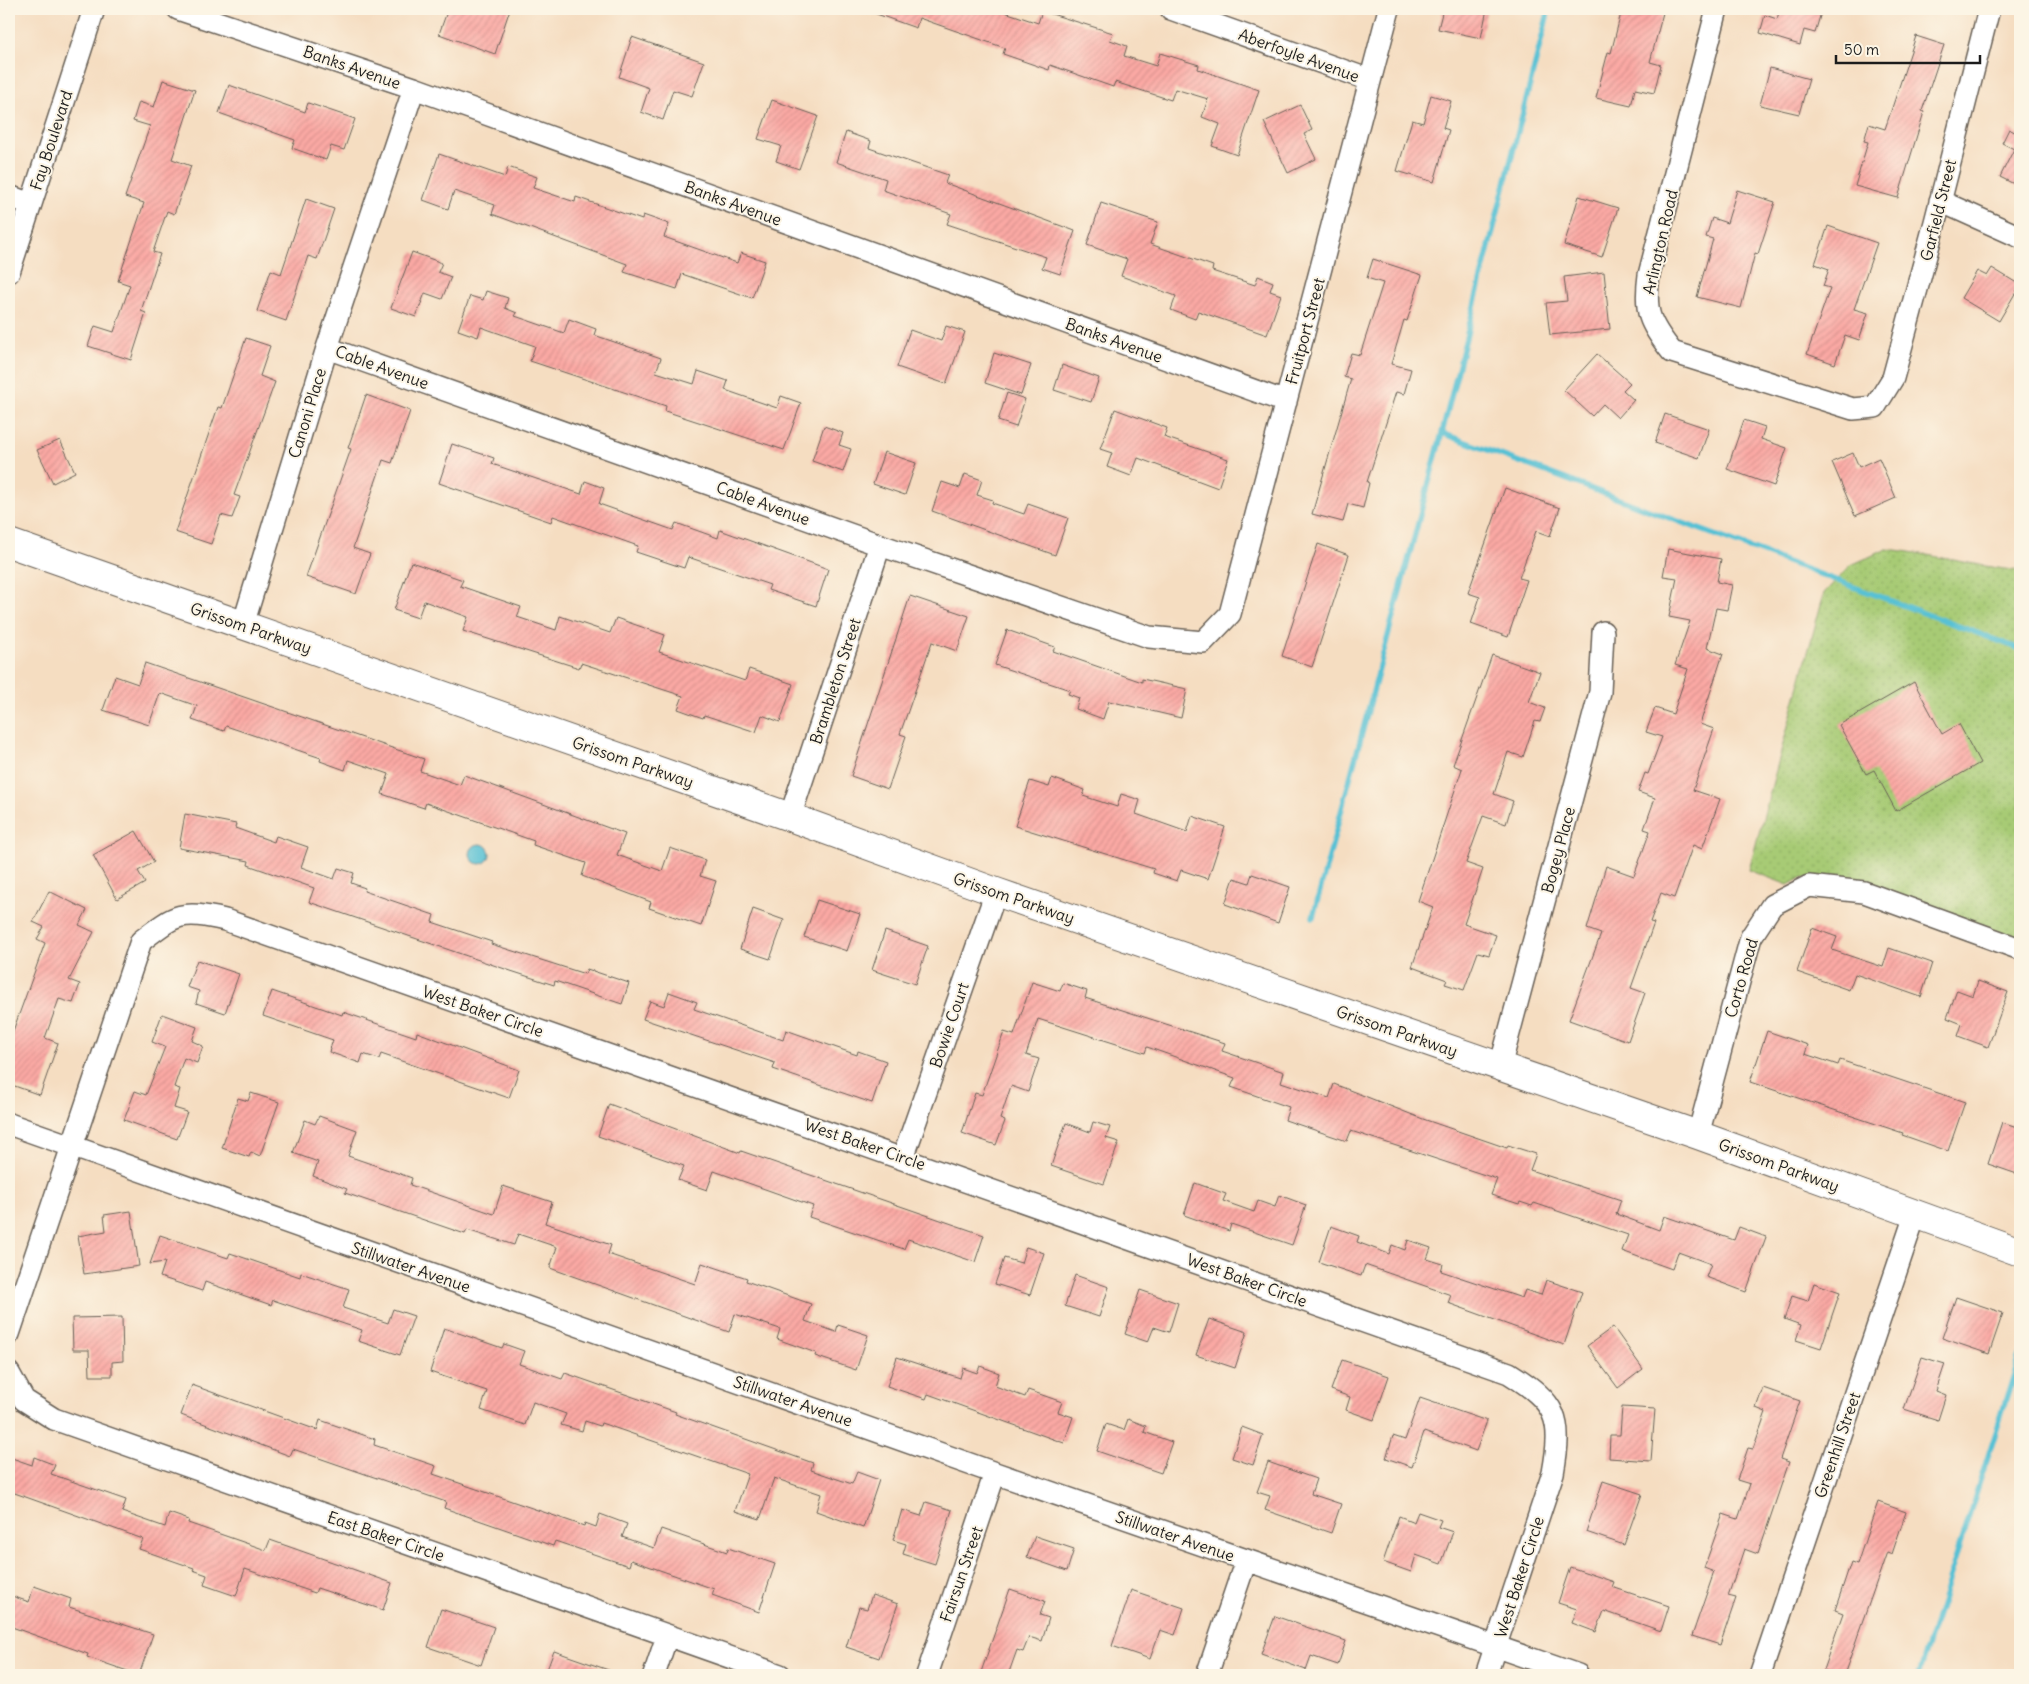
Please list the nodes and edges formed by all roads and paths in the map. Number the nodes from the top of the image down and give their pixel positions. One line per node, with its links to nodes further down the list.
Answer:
1 (94, 9): 11 (street, Fay Boulevard)
2 (178, 9): 8 (street, Banks Avenue)
3 (1171, 9): 7 (street, Aberfoyle Avenue)
4 (1389, 9): 7 (street, Fruitport Street)
5 (1717, 9): 16 (street, Arlington Road)
6 (1989, 9): 10 (street, Garfield Street)
7 (1370, 80): 15 (street, Fruitport Street)
8 (414, 88): 14 (street, Canoni Place); 15 (street, Banks Avenue)
9 (9, 196): 11 (street)
10 (1940, 201): 12 (street); 16 (street, Garfield Street)
11 (31, 204): 13 (street, Fay Boulevard)
12 (2020, 237)
13 (9, 272)
14 (327, 348): 18 (street, Cable Avenue); 19 (street, Canoni Place)
15 (1286, 402): 21 (street, Fruitport Street)
16 (1875, 407)
17 (9, 543): 19 (main road, Grissom Parkway)
18 (880, 545): 21 (street, Cable Avenue); 22 (street, Brambleton Street)
19 (243, 625): 22 (main road, Grissom Parkway)
20 (1602, 632): 25 (street, Bogey Place)
21 (1203, 642)
22 (790, 817): 23 (main road, Grissom Parkway)
23 (996, 892): 25 (main road, Grissom Parkway); 29 (street, Bowie Court)
24 (2020, 949): 27 (street, Corto Road)
25 (1500, 1067): 27 (main road, Grissom Parkway)
26 (9, 1124): 28 (street, Stillwater Avenue)
27 (1698, 1135): 30 (main road, Grissom Parkway)
28 (72, 1147): 29 (street, West Baker Circle); 32 (street); 34 (street, Stillwater Avenue)
29 (903, 1158): 37 (street, West Baker Circle)
30 (1915, 1215): 31 (main road, Grissom Parkway); 44 (street, Greenhill Street)
31 (2020, 1252)
32 (9, 1334)
33 (9, 1373): 36 (street, East Baker Circle)
34 (995, 1473): 35 (street, Stillwater Avenue); 40 (street, Fairsun Street)
35 (1246, 1560): 37 (street, Stillwater Avenue); 41 (street)
36 (667, 1636): 38 (street); 39 (street, East Baker Circle)
37 (1496, 1646): 42 (street, West Baker Circle); 43 (street, Stillwater Avenue)
38 (654, 1675)
39 (780, 1675)
40 (927, 1675)
41 (1207, 1675)
42 (1486, 1675)
43 (1578, 1675)
44 (1760, 1675)

